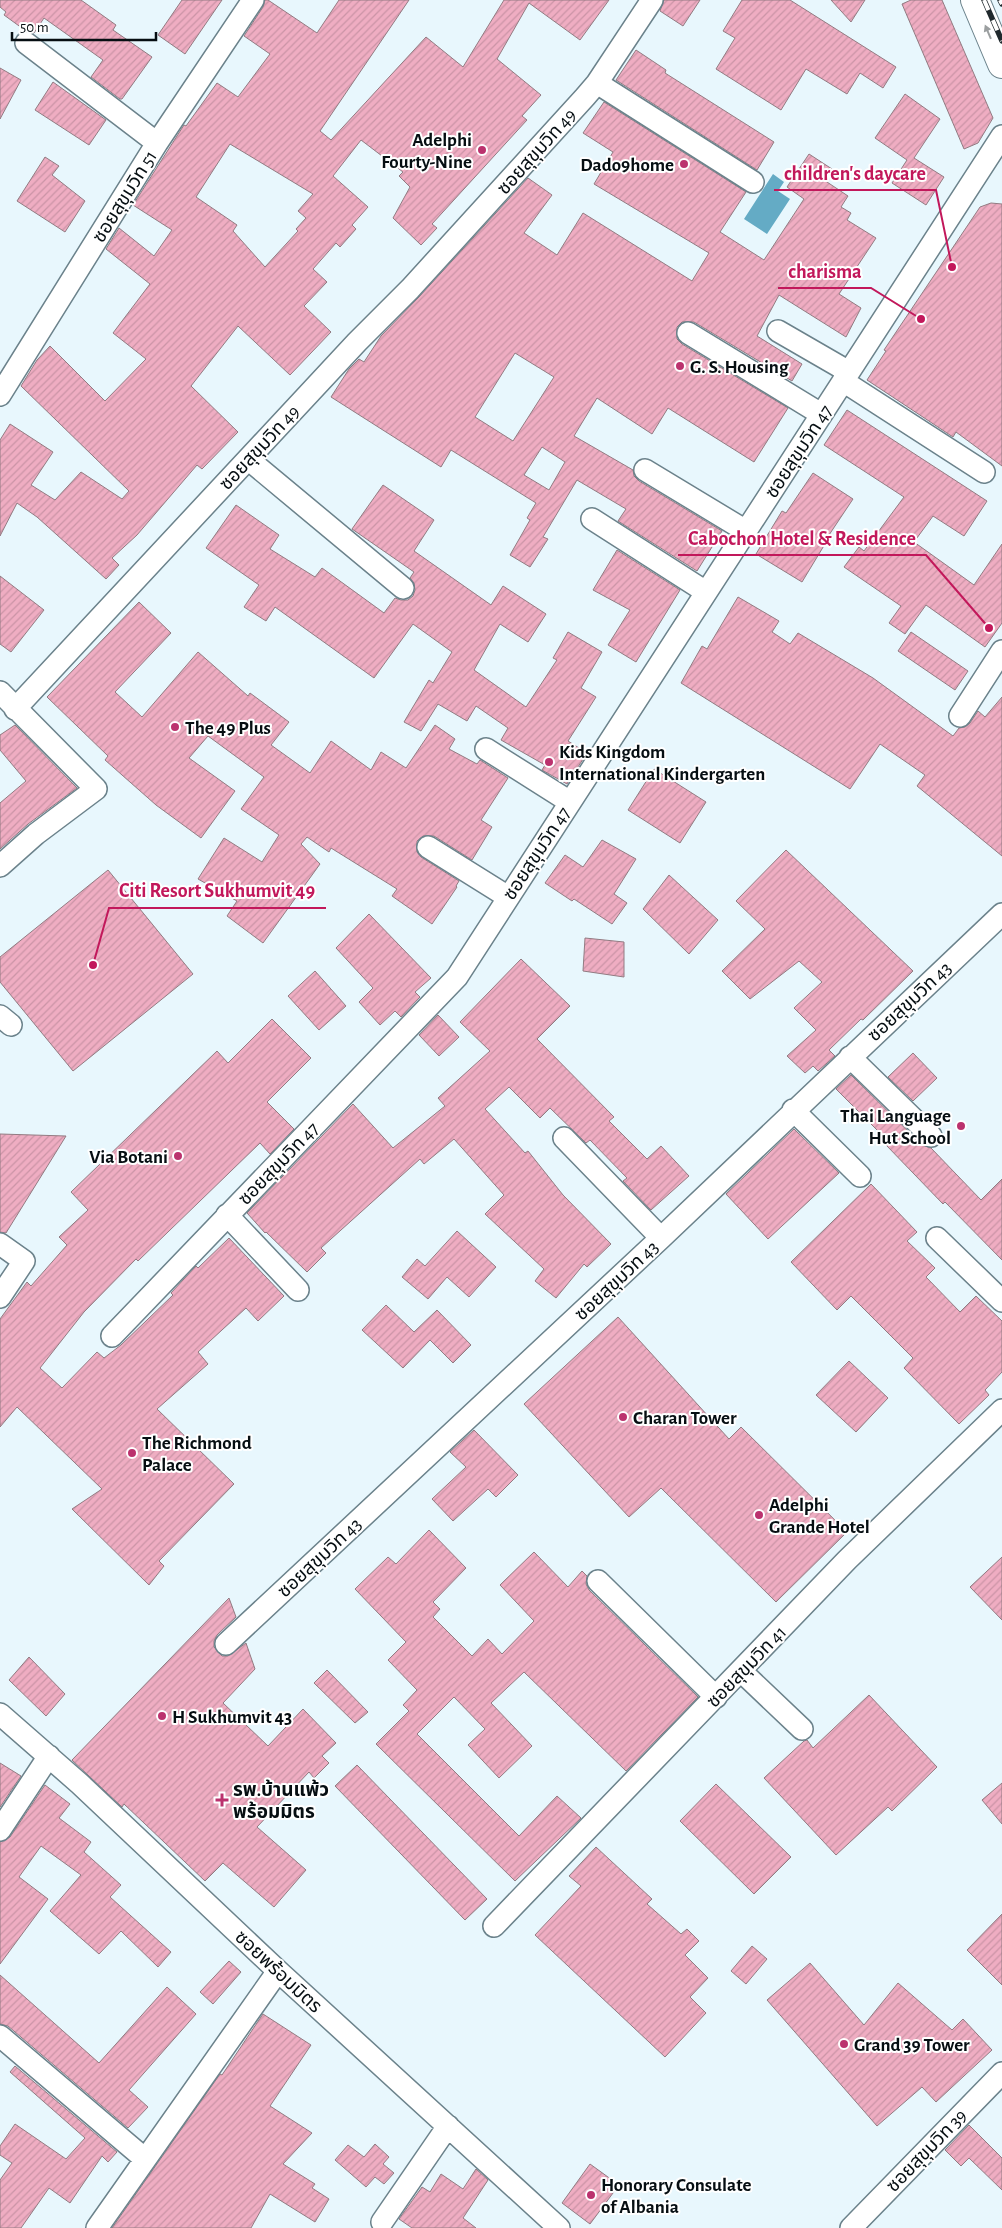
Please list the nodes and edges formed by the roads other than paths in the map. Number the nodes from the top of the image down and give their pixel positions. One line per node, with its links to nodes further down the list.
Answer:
1 (253, 0): 8 (street, ซอยสุขุมวิท 51)
2 (652, 0): 6 (street, ซอยสุขุมวิท 49)
3 (975, 0): 5 (main road, one-way to 3)
4 (26, 43): 8 (street)
5 (1002, 64)
6 (597, 83): 9 (street); 15 (street, ซอยสุขุมวิท 49)
7 (1002, 136): 12 (street, ซอยสุขุมวิท 47)
8 (157, 143): 13 (street, ซอยสุขุมวิท 51)
9 (753, 182)
10 (778, 331): 12 (street)
11 (688, 333): 14 (street)
12 (846, 376): 14 (street, ซอยสุขุมวิท 47); 17 (street)
13 (0, 395)
14 (821, 414): 19 (street, ซอยสุขุมวิท 47)
15 (248, 459): 20 (street); 24 (street, ซอยสุขุมวิท 49)
16 (645, 470): 19 (street)
17 (984, 472)
18 (592, 518): 21 (street)
19 (746, 531): 21 (street, ซอยสุขุมวิท 47)
20 (403, 588)
21 (706, 592): 27 (street, ซอยสุขุมวิท 47)
22 (1002, 652): 25 (street)
23 (0, 692): 24 (street)
24 (15, 709): 29 (street)
25 (960, 716)
26 (486, 749): 27 (street)
27 (570, 802): 30 (street, ซอยสุขุมวิท 47)
28 (428, 847): 30 (street)
29 (0, 866)
30 (508, 897): 37 (street, ซอยสุขุมวิท 47)
31 (1002, 914): 32 (street, ซอยสุขุมวิท 43)
32 (850, 1057): 33 (street, ซอยสุขุมวิท 43); 34 (street)
33 (793, 1110): 36 (street); 38 (street, ซอยสุขุมวิท 43)
34 (931, 1136)
35 (564, 1138): 38 (street)
36 (860, 1176)
37 (227, 1215): 41 (street); 44 (street, ซอยสุขุมวิท 47)
38 (662, 1238): 47 (street, ซอยสุขุมวิท 43)
39 (937, 1238): 43 (street)
40 (0, 1244): 42 (street)
41 (298, 1290)
42 (0, 1297)
43 (1002, 1301)
44 (112, 1336)
45 (1002, 1410): 48 (street, ซอยสุขุมวิท 41)
46 (598, 1581): 49 (street)
47 (226, 1644)
48 (741, 1671): 49 (street, ซอยสุขุมวิท 41); 51 (street)
49 (716, 1697): 54 (street, ซอยสุขุมวิท 41)
50 (0, 1714): 52 (street, ซอยพร้อมมิตร)
51 (802, 1729)
52 (49, 1756): 53 (street); 55 (street, ซอยพร้อมมิตร)
53 (0, 1830)
54 (494, 1926)
55 (278, 1971): 58 (street, ซอยพร้อมมิตร); 59 (street)
56 (0, 2036): 59 (street)
57 (1002, 2073): 63 (street, ซอยสุขุมวิท 39)
58 (448, 2126): 60 (street); 62 (street, ซอยพร้อมมิตร)
59 (145, 2159): 61 (street)
60 (382, 2222)
61 (97, 2228)
62 (559, 2228)
63 (851, 2228)

